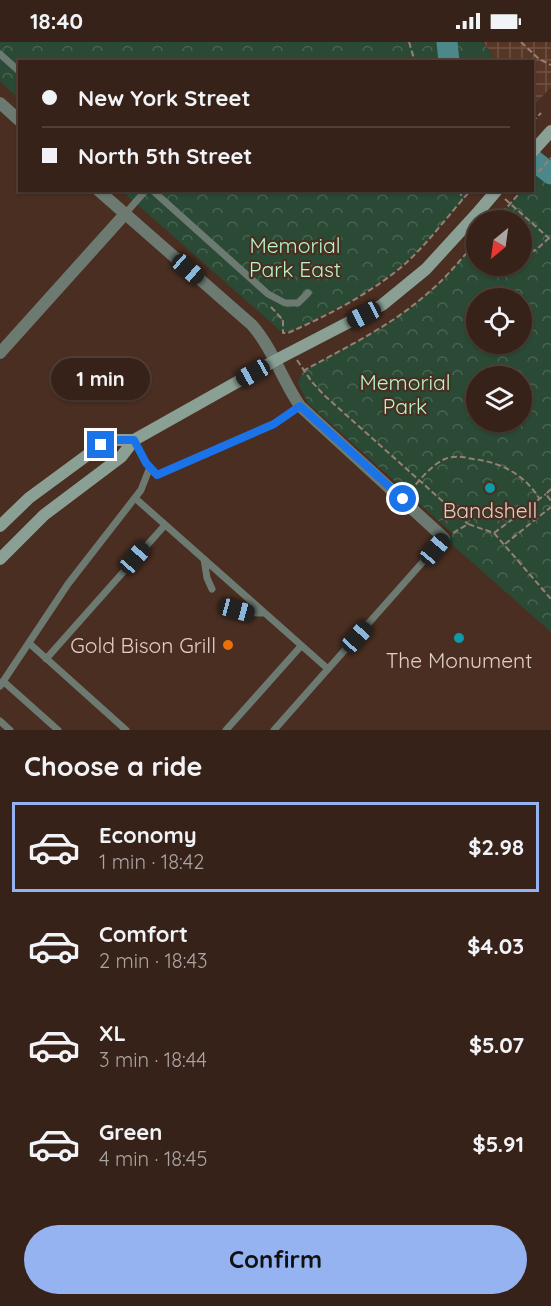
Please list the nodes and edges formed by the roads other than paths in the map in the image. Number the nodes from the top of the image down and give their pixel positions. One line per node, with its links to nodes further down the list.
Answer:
1 (0, 54): 2 (lane)
2 (18, 70)
3 (0, 103): 4 (street)
4 (18, 119)
5 (551, 131): 6 (main road)
6 (534, 150)
7 (100, 192): 11 (street)
8 (144, 192): 11 (lane)
9 (154, 192): 12 (lane)
10 (501, 194): 14 (main road, bridge)
11 (125, 214): 13 (street); 14 (street)
12 (308, 293)
13 (0, 353)
14 (276, 360): 15 (street); 16 (main road)
15 (300, 406): 17 (lane); 21 (street)
16 (134, 440): 17 (lane); 20 (main road); 22 (main road)
17 (150, 467): 18 (lane)
18 (135, 498): 19 (lane); 27 (lane)
19 (165, 525): 23 (lane); 29 (lane)
20 (0, 526)
21 (444, 538): 30 (lane)
22 (0, 559)
23 (204, 559): 24 (lane); 26 (lane)
24 (212, 589)
25 (229, 604): 26 (lane)
26 (264, 613): 28 (lane)
27 (29, 643): 29 (lane); 31 (lane)
28 (302, 646): 30 (lane); 36 (lane)
29 (46, 659): 35 (lane)
30 (328, 669): 37 (lane)
31 (1, 683): 34 (lane)
32 (0, 721): 33 (lane)
33 (10, 730)
34 (58, 730)
35 (126, 730)
36 (226, 730)
37 (274, 730)

